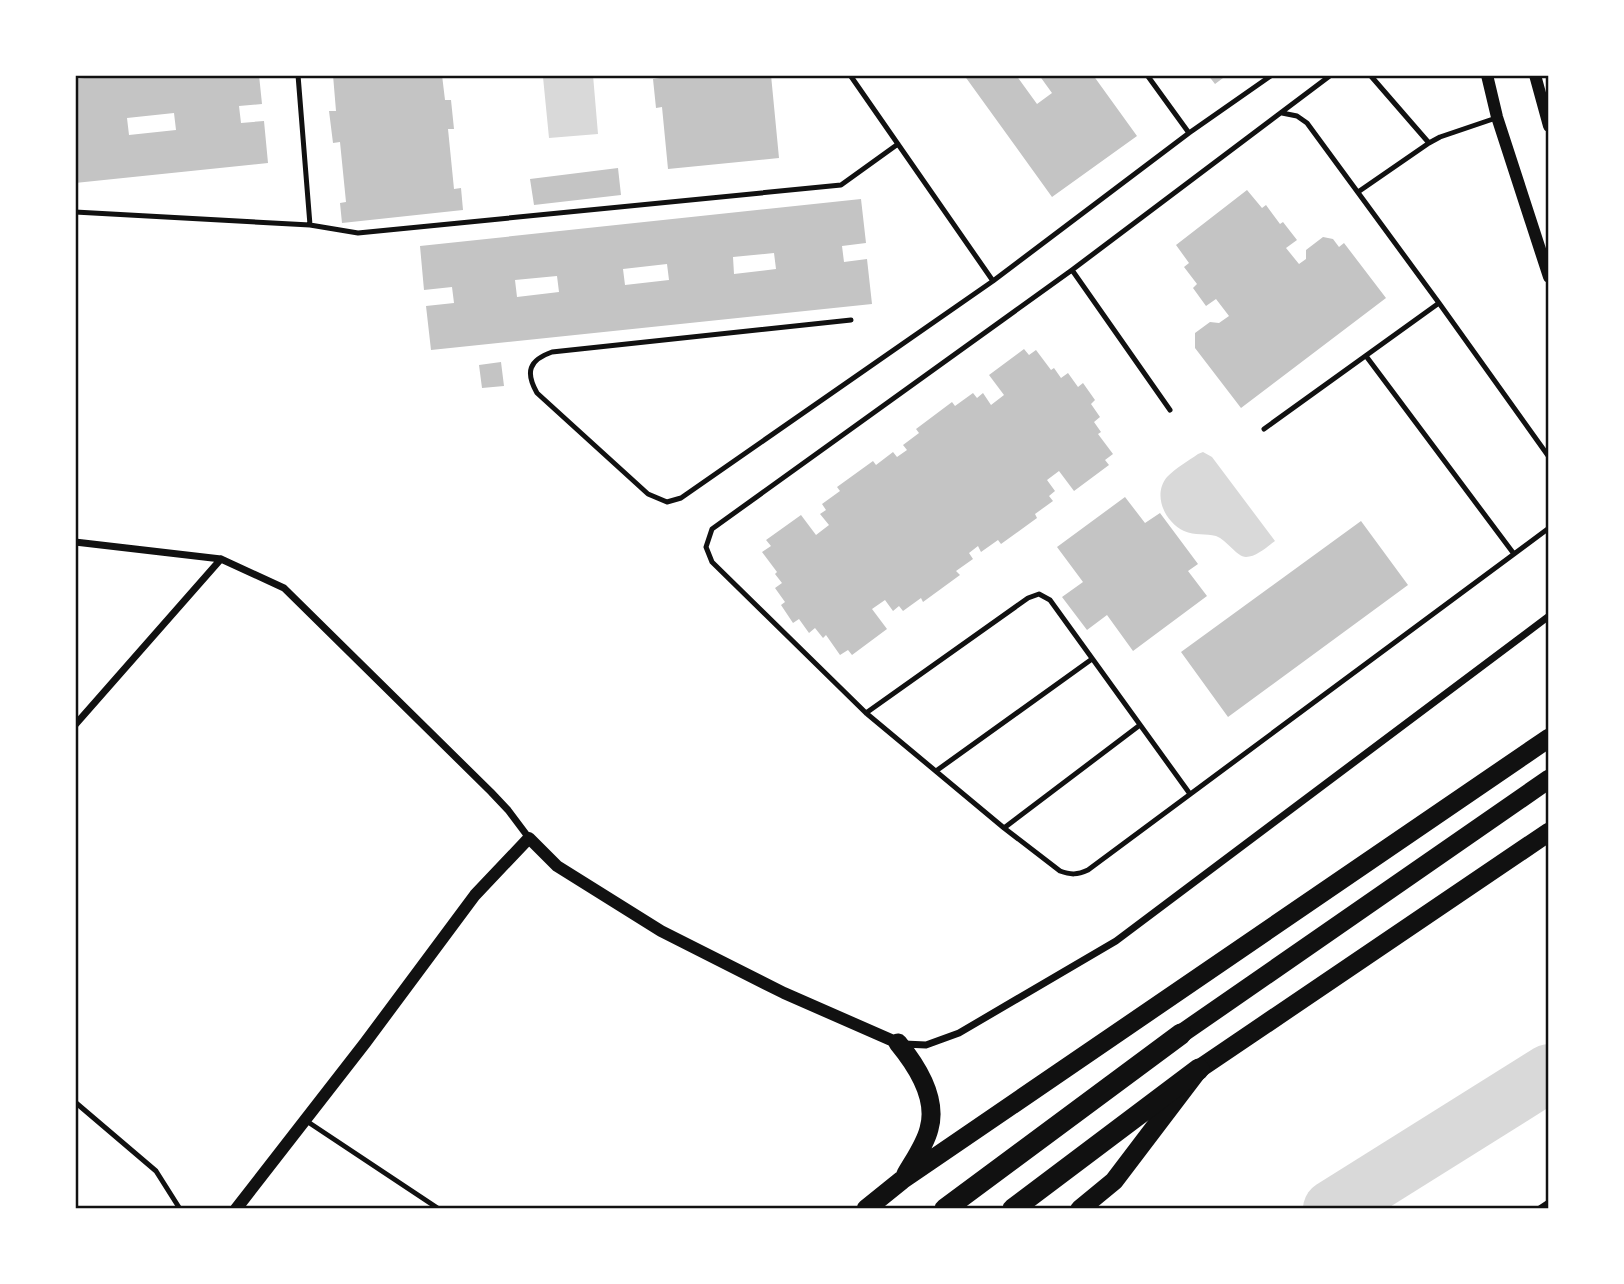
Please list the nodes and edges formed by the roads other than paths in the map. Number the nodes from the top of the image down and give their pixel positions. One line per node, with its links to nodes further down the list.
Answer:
1 (298, 75): 17 (lane)
2 (850, 75): 14 (lane)
3 (1147, 75): 12 (lane)
4 (1272, 75): 12 (lane)
5 (1332, 75): 9 (lane)
6 (1370, 75): 13 (lane)
7 (1487, 75): 10 (street)
8 (1535, 75): 11 (street)
9 (1282, 113): 15 (lane); 18 (lane)
10 (1497, 117): 13 (lane); 19 (street)
11 (1549, 126)
12 (1189, 133): 20 (lane)
13 (1429, 143): 15 (lane)
14 (898, 144): 17 (lane); 20 (lane)
15 (1358, 192): 21 (lane)
16 (75, 212): 17 (lane)
17 (310, 225)
18 (1072, 270): 24 (lane); 33 (lane)
19 (1549, 277)
20 (993, 281): 22 (lane)
21 (1439, 303): 23 (lane); 26 (lane)
22 (851, 320)
23 (1366, 356): 25 (lane); 29 (lane)
24 (1170, 410)
25 (1264, 429)
26 (1549, 457)
27 (1549, 528): 29 (lane)
28 (75, 542): 30 (street)
29 (1514, 554): 39 (lane)
30 (221, 559): 34 (street); 42 (street)
31 (1549, 617): 44 (street)
32 (1092, 659): 33 (lane); 35 (lane); 37 (lane)
33 (866, 713): 37 (lane)
34 (75, 725)
35 (1140, 725): 39 (lane); 40 (lane)
36 (1549, 738): 48 (highway)
37 (936, 771): 40 (lane)
38 (1549, 779): 43 (highway)
39 (1190, 794): 40 (lane)
40 (1004, 828)
41 (1549, 832): 45 (highway)
42 (529, 838): 44 (street); 47 (street)
43 (1181, 1034): 54 (highway)
44 (898, 1043): 48 (highway)
45 (1199, 1069): 55 (highway); 56 (highway)
46 (75, 1102): 50 (lane)
47 (305, 1120): 51 (street); 52 (lane)
48 (902, 1180): 53 (highway)
49 (1549, 1203): 57 (street)
50 (180, 1209)
51 (236, 1209)
52 (439, 1209)
53 (866, 1209)
54 (945, 1209)
55 (1013, 1209)
56 (1080, 1209)
57 (1540, 1209)

